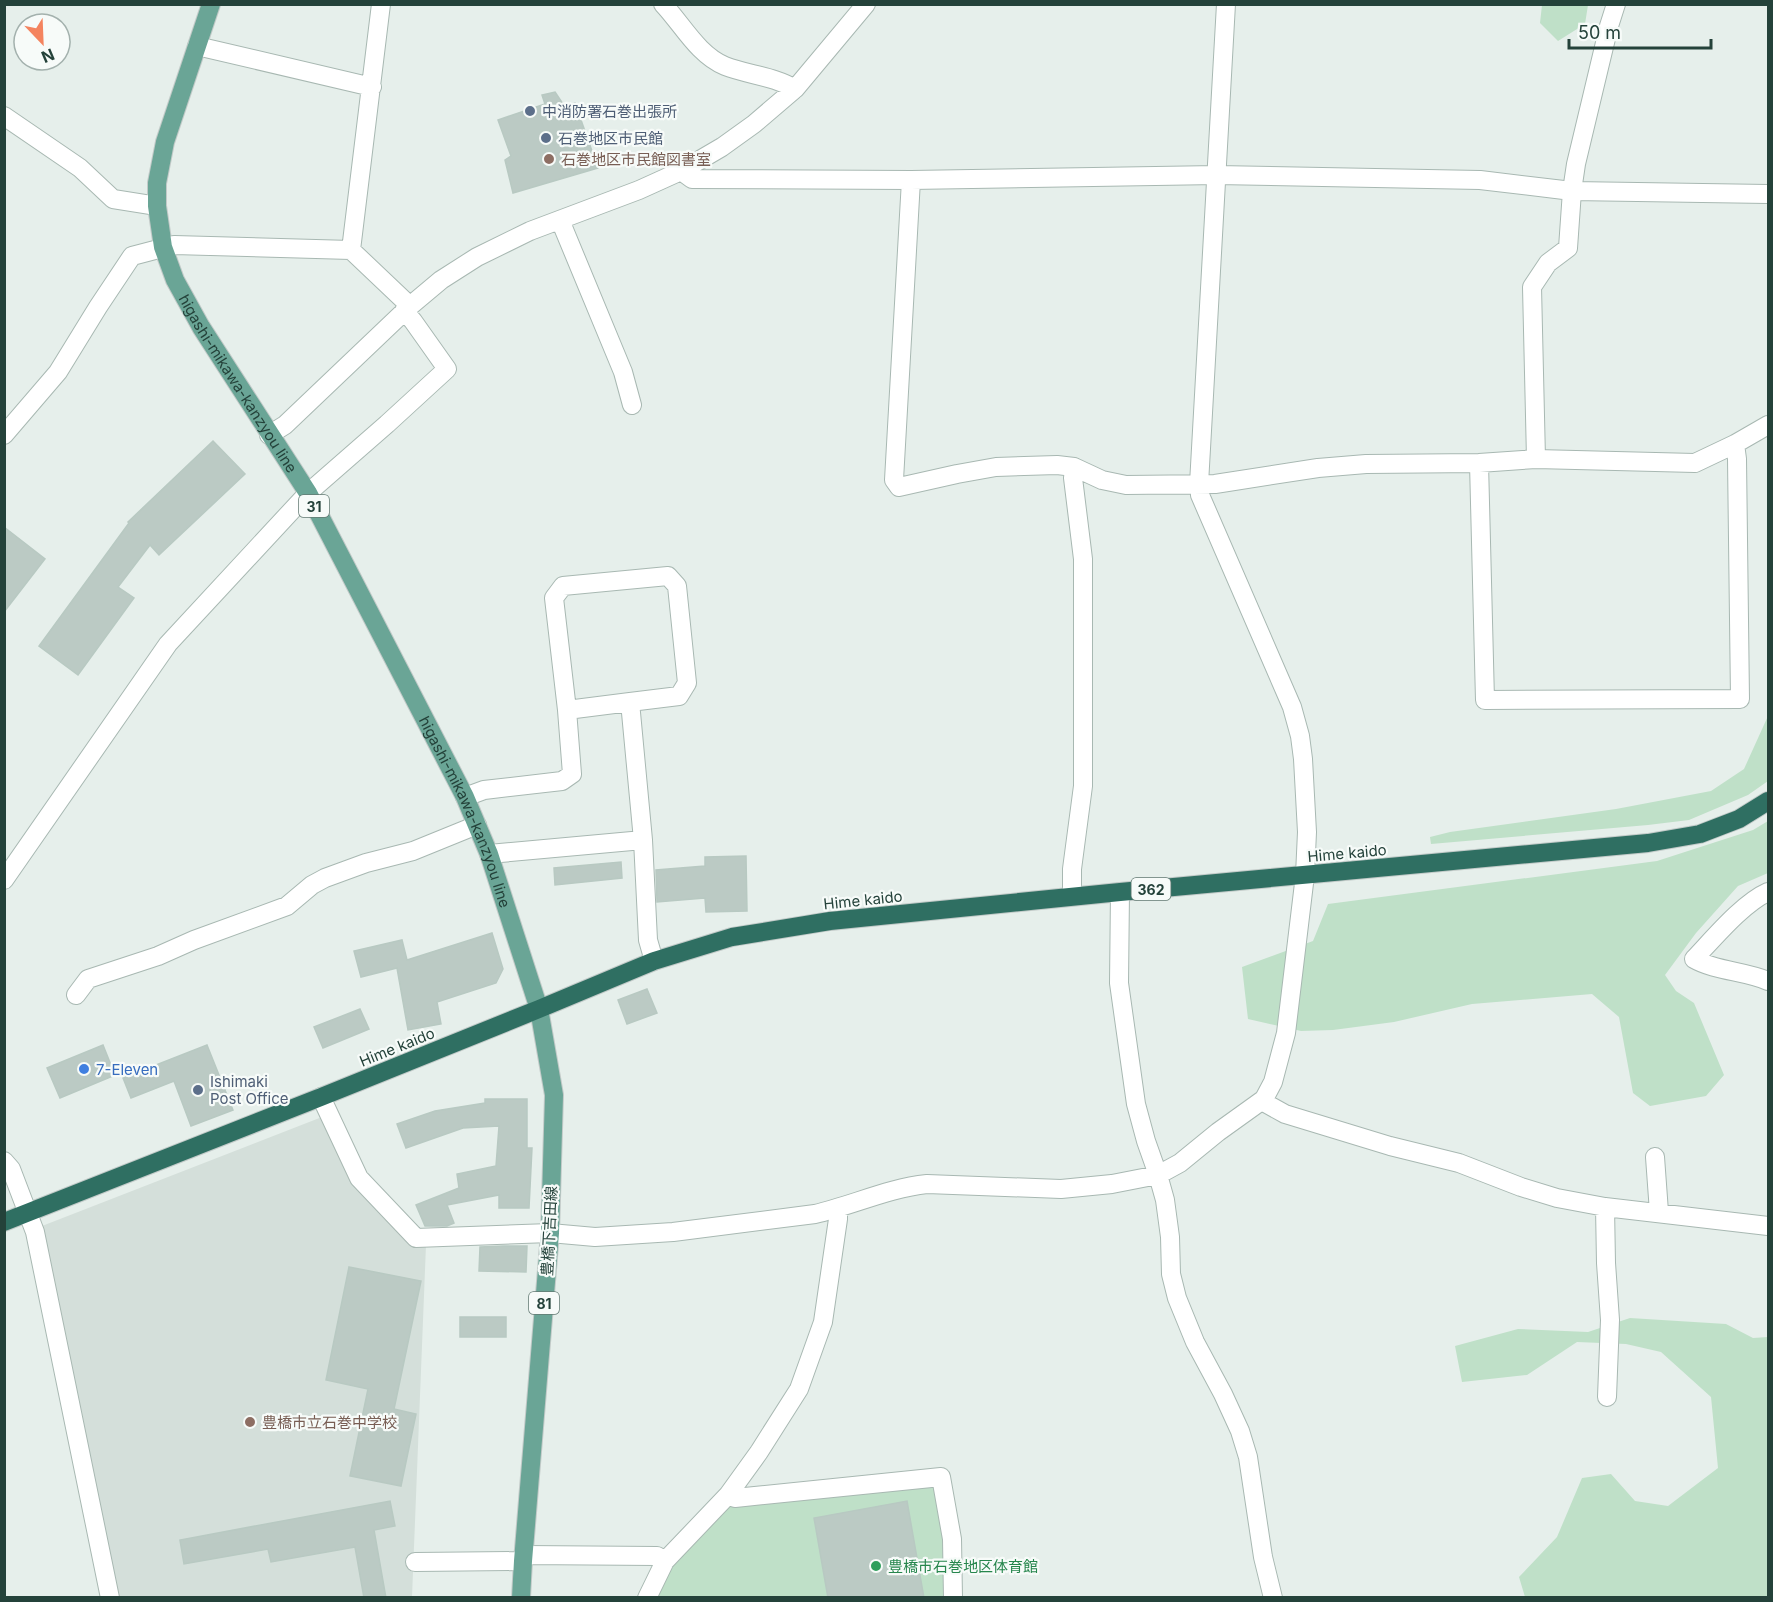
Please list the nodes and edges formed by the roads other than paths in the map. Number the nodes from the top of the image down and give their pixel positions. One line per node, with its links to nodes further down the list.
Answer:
1 (212, 4): 7 (main road, higashi-mikawa-kanzyou line / 31)
2 (381, 4): 8 (street)
3 (663, 4): 9 (street)
4 (866, 4): 9 (street)
5 (1226, 4): 12 (street)
6 (1616, 4): 14 (street)
7 (197, 46): 8 (street); 16 (main road, higashi-mikawa-kanzyou line / 31)
8 (372, 87): 19 (street)
9 (795, 89): 11 (street)
10 (4, 116): 16 (street)
11 (681, 171): 13 (street); 17 (street)
12 (1217, 175): 13 (street); 14 (street); 29 (street)
13 (911, 180): 28 (street)
14 (1572, 191): 15 (street); 26 (street)
15 (1768, 194)
16 (157, 206): 18 (main road, higashi-mikawa-kanzyou line / 31)
17 (560, 220): 20 (street); 21 (street)
18 (163, 247): 19 (street); 23 (street); 24 (main road, higashi-mikawa-kanzyou line / 31)
19 (351, 250): 20 (street)
20 (407, 309): 24 (street); 30 (street)
21 (632, 405)
22 (1768, 425): 25 (street)
23 (4, 435)
24 (269, 435): 30 (main road, higashi-mikawa-kanzyou line / 31)
25 (1735, 444): 26 (street); 27 (street)
26 (1536, 459): 27 (street)
27 (1479, 463): 29 (street)
28 (1074, 467): 29 (street); 42 (street)
29 (1199, 484): 38 (street)
30 (308, 493): 33 (main road, higashi-mikawa-kanzyou line / 31); 39 (street)
31 (630, 702): 32 (street); 32 (street); 36 (street)
32 (567, 710): 33 (street)
33 (465, 797): 35 (main road, higashi-mikawa-kanzyou line / 31)
34 (1768, 801): 38 (highway, Hime kaido / 362)
35 (477, 825): 37 (main road, higashi-mikawa-kanzyou line / 31); 45 (street)
36 (643, 840): 37 (street); 43 (street)
37 (489, 854): 46 (main road, higashi-mikawa-kanzyou line / 31)
38 (1305, 875): 40 (highway, Hime kaido / 362); 48 (street)
39 (4, 880)
40 (1120, 892): 42 (highway, Hime kaido / 362); 51 (street)
41 (1768, 892): 44 (street)
42 (1072, 896): 43 (highway, Hime kaido / 362)
43 (654, 961): 46 (highway, Hime kaido / 362)
44 (1768, 981)
45 (76, 995)
46 (539, 1009): 47 (highway, Hime kaido / 362); 58 (main road, 豊橋下吉田線 / 81)
47 (321, 1097): 54 (highway, Hime kaido / 362); 58 (street)
48 (1264, 1099): 51 (street); 52 (street)
49 (1654, 1157): 55 (street)
50 (4, 1161): 54 (street)
51 (1158, 1175): 53 (street); 68 (street)
52 (1605, 1207): 55 (street); 59 (street)
53 (838, 1209): 58 (street); 60 (street)
54 (28, 1212): 56 (highway, Hime kaido / 362); 64 (street)
55 (1659, 1212): 57 (street)
56 (4, 1222)
57 (1768, 1226)
58 (550, 1233): 61 (main road, 豊橋下吉田線 / 81)
59 (1607, 1397)
60 (728, 1495): 62 (street); 67 (street)
61 (523, 1558): 62 (street); 63 (street); 65 (main road, 豊橋下吉田線 / 81)
62 (665, 1561): 66 (street)
63 (416, 1562)
64 (110, 1598)
65 (521, 1598)
66 (647, 1598)
67 (953, 1598)
68 (1274, 1598)

